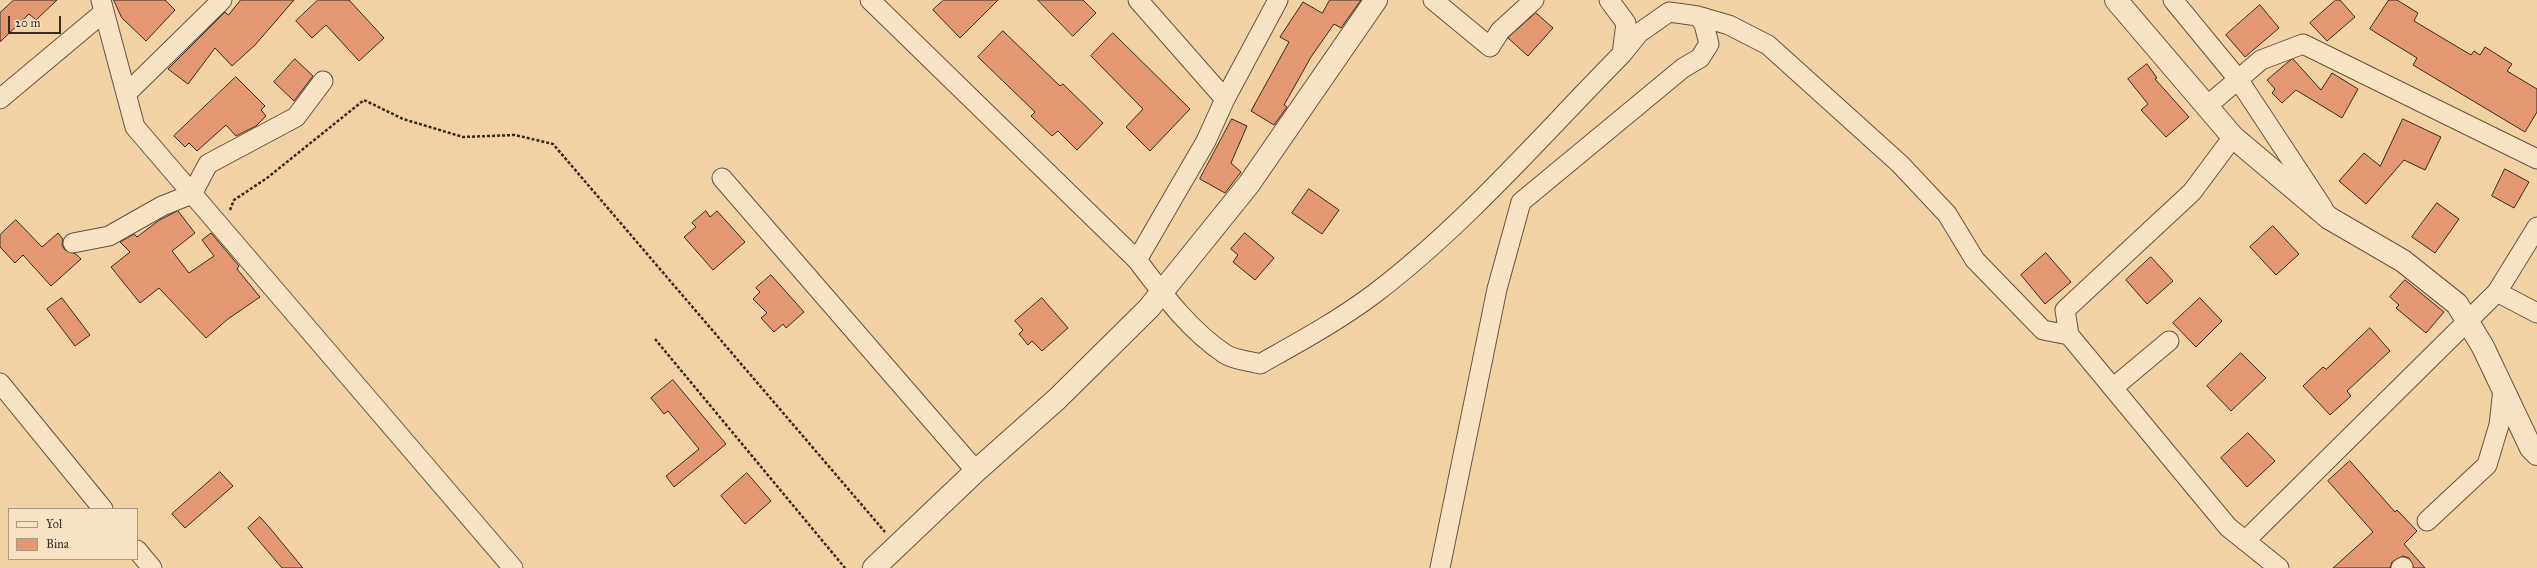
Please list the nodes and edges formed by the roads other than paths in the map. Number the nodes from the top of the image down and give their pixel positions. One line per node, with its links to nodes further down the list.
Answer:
1 (222, 0): 16 (street)
2 (1138, 0): 18 (street)
3 (1278, 0): 18 (street)
4 (1376, 0): 29 (street)
5 (1433, 0): 6 (street)
6 (1534, 0)
7 (1608, 0): 13 (street)
8 (2116, 0): 19 (street)
9 (2173, 0): 14 (street)
10 (874, 1): 27 (street)
11 (103, 6): 16 (street); 17 (street)
12 (1698, 16): 13 (street); 32 (street); 46 (street)
13 (1622, 54): 29 (street)
14 (2238, 79): 19 (street); 21 (street); 24 (street)
15 (323, 81): 23 (street)
16 (126, 94): 23 (street)
17 (0, 99)
18 (1225, 99): 27 (street)
19 (2207, 106): 20 (street)
20 (2233, 137): 24 (street); 32 (street)
21 (2537, 159)
22 (722, 178): 38 (street)
23 (192, 194): 26 (street); 44 (street)
24 (2330, 218): 31 (street)
25 (2537, 227): 28 (street)
26 (73, 243)
27 (1137, 260): 29 (street)
28 (2497, 292): 30 (street); 31 (street)
29 (1162, 293): 38 (street)
30 (2537, 313)
31 (2466, 320): 36 (street); 41 (street)
32 (2069, 335): 35 (street)
33 (2169, 340): 35 (street)
34 (0, 384): 39 (street)
35 (2114, 387): 41 (street)
36 (2503, 389): 37 (street); 40 (street)
37 (2537, 454)
38 (976, 471): 45 (street)
39 (102, 508)
40 (2427, 521)
41 (2245, 541): 47 (street)
42 (138, 551): 43 (street)
43 (152, 568)
44 (513, 568)
45 (874, 568)
46 (1440, 568)
47 (2279, 568)

